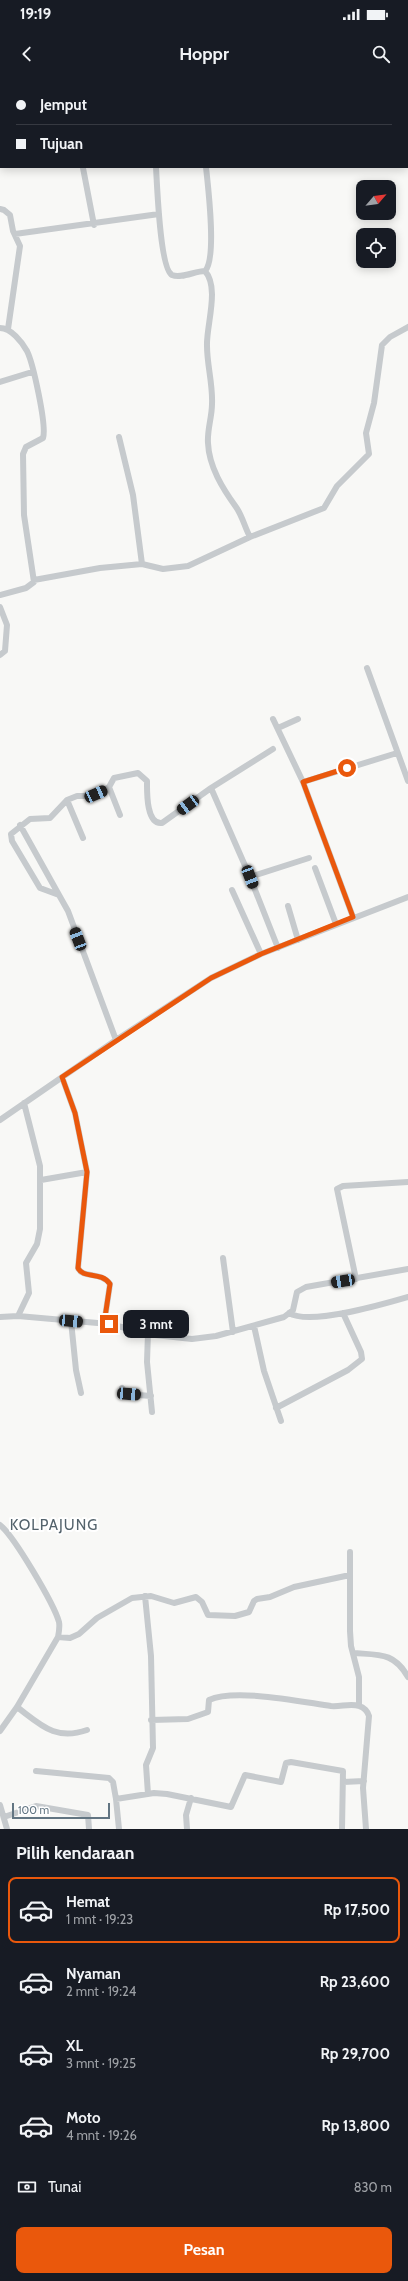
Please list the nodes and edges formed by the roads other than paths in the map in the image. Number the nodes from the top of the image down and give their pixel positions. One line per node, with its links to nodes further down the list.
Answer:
1 (83, 168): 6 (street)
2 (156, 168): 5 (street)
3 (206, 168): 8 (street)
4 (0, 209): 7 (street)
5 (159, 214): 6 (street); 8 (street)
6 (94, 225): 7 (street)
7 (15, 234): 11 (street)
8 (205, 271): 15 (street)
9 (408, 327): 15 (street)
10 (0, 328): 11 (street)
11 (8, 329): 12 (street)
12 (32, 372): 13 (street); 17 (street)
13 (0, 382)
14 (119, 437): 16 (street)
15 (250, 537): 16 (street)
16 (142, 564): 17 (street)
17 (34, 580): 18 (street)
18 (0, 594)
19 (0, 607): 20 (street)
20 (0, 654)
21 (367, 668): 26 (street)
22 (274, 719): 24 (street)
23 (298, 719): 24 (street)
24 (278, 728): 28 (street)
25 (273, 749): 30 (street)
26 (397, 753): 27 (street); 28 (street)
27 (408, 781)
28 (303, 782): 42 (street)
29 (109, 788): 30 (street); 31 (street); 32 (street)
30 (211, 788): 37 (street)
31 (67, 800): 33 (street); 34 (street)
32 (120, 815)
33 (20, 826): 39 (street); 39 (street)
34 (83, 838)
35 (309, 858): 37 (street)
36 (314, 868): 43 (street)
37 (250, 877): 45 (street)
38 (232, 890): 46 (street)
39 (59, 895): 47 (street)
40 (408, 897): 42 (street)
41 (288, 906): 44 (street)
42 (353, 917): 43 (street)
43 (336, 924): 44 (street)
44 (298, 940): 45 (street)
45 (278, 948): 46 (street)
46 (261, 954): 47 (street)
47 (116, 1040): 48 (street)
48 (62, 1077): 49 (street); 51 (street)
49 (24, 1103): 50 (street); 52 (street)
50 (0, 1120)
51 (87, 1172): 52 (street); 63 (street)
52 (41, 1180): 60 (street)
53 (408, 1182): 56 (street)
54 (223, 1258): 65 (street)
55 (408, 1269): 56 (street)
56 (356, 1279): 58 (street)
57 (408, 1297): 59 (street)
58 (289, 1313): 59 (street); 64 (street)
59 (343, 1313): 70 (street)
60 (18, 1316): 61 (street); 62 (street)
61 (0, 1317)
62 (71, 1321): 63 (street); 68 (street)
63 (104, 1324): 66 (street)
64 (254, 1326): 65 (street); 70 (street)
65 (233, 1332): 66 (street)
66 (148, 1333): 69 (street)
67 (122, 1388): 69 (street)
68 (81, 1393)
69 (151, 1396): 71 (street)
70 (276, 1408): 72 (street)
71 (152, 1412)
72 (281, 1421)
73 (0, 1525): 77 (street)
74 (350, 1552): 75 (street)
75 (350, 1576): 76 (street); 78 (street)
76 (145, 1596): 77 (street); 82 (street)
77 (58, 1637): 81 (street)
78 (353, 1653): 79 (street); 80 (street)
79 (408, 1677)
80 (359, 1706): 82 (street); 86 (street)
81 (17, 1707): 83 (street); 84 (street)
82 (151, 1720): 88 (street)
83 (86, 1730)
84 (0, 1731)
85 (36, 1771): 90 (street)
86 (364, 1781): 87 (street); 98 (street)
87 (343, 1782): 89 (street); 97 (street)
88 (148, 1794): 89 (street); 90 (street)
89 (191, 1798): 96 (street)
90 (116, 1799): 95 (street)
91 (0, 1805): 92 (street)
92 (3, 1820): 93 (street); 94 (street)
93 (8, 1829)
94 (89, 1829)
95 (119, 1829)
96 (187, 1829)
97 (342, 1829)
98 (366, 1829)

